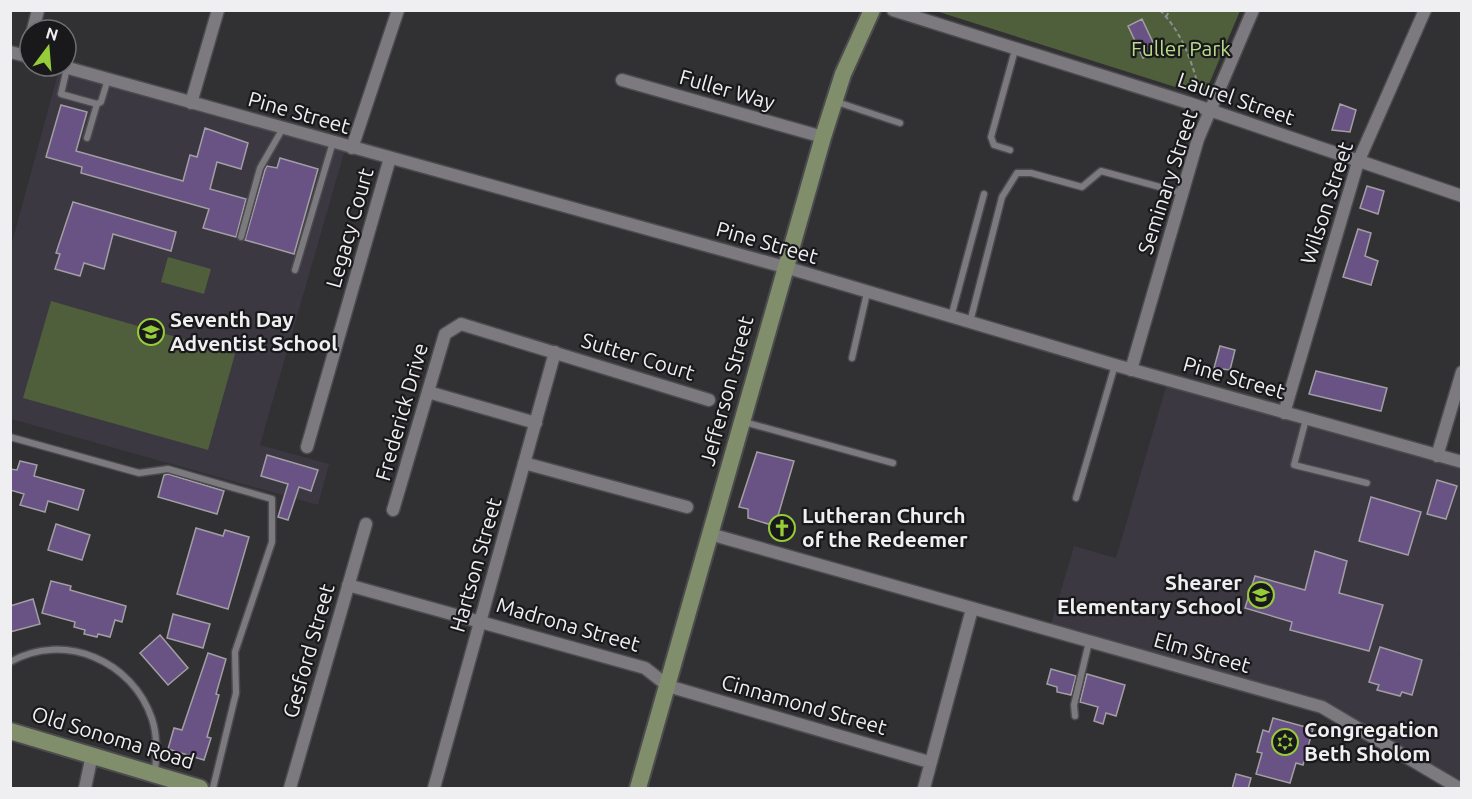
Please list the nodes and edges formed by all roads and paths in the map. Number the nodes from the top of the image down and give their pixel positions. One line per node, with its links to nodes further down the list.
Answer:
1 (218, 10): 17 (street)
2 (398, 10): 25 (street)
3 (872, 10): 16 (main road, Jefferson Street)
4 (893, 10): 10 (street, Laurel Street)
5 (1160, 10): 9 (path)
6 (1170, 10): 9 (path)
7 (1253, 10): 19 (street, Seminary Street)
8 (1425, 10): 28 (street, Wilson Street)
9 (1166, 17): 15 (path)
10 (1014, 50): 19 (street, Laurel Street); 26 (lane)
11 (78, 71): 13 (street, Pine Street)
12 (63, 78): 18 (lane)
13 (108, 79): 17 (street, Pine Street); 18 (lane)
14 (622, 80): 22 (street, Fuller Way)
15 (1198, 85)
16 (834, 101): 20 (lane); 22 (main road, Jefferson Street)
17 (191, 103): 21 (street, Pine Street)
18 (97, 104): 23 (lane)
19 (1210, 111): 28 (street, Laurel Street); 29 (street, Seminary Street)
20 (900, 123)
21 (283, 128): 24 (street, Pine Street); 32 (lane)
22 (823, 137): 33 (main road, Jefferson Street)
23 (87, 138)
24 (333, 142): 25 (street, Pine Street); 34 (lane)
25 (352, 148): 27 (street, Pine Street)
26 (1010, 150)
27 (390, 158): 33 (street, Pine Street); 50 (street, Legacy Court)
28 (1358, 162): 31 (street, Laurel Street); 45 (street, Wilson Street)
29 (1182, 193): 37 (lane); 41 (street, Seminary Street)
30 (984, 194): 36 (lane)
31 (1461, 195)
32 (241, 237)
33 (784, 268): 35 (street, Pine Street); 47 (main road, Jefferson Street)
34 (295, 270)
35 (867, 293): 36 (street, Pine Street); 39 (lane)
36 (951, 318): 37 (street, Pine Street)
37 (970, 323): 40 (street, Pine Street)
38 (555, 352): 43 (street, Frederick Drive); 44 (street, Sutter Court); 48 (street, Hartson Street)
39 (852, 358)
40 (1115, 365): 41 (street, Pine Street); 56 (lane)
41 (1131, 370): 45 (street, Pine Street)
42 (1461, 372): 51 (street)
43 (428, 392): 48 (street); 58 (street, Frederick Drive)
44 (709, 400)
45 (1284, 413): 46 (street, Pine Street)
46 (1306, 419): 51 (street, Pine Street); 55 (lane)
47 (743, 422): 54 (lane); 60 (main road, Jefferson Street)
48 (536, 423): 53 (street, Hartson Street)
49 (10, 437): 74 (lane)
50 (307, 447)
51 (1437, 456): 52 (street, Pine Street)
52 (1461, 462)
53 (524, 463): 57 (street); 63 (street, Hartson Street)
54 (893, 463)
55 (1367, 483)
56 (1076, 498)
57 (687, 507)
58 (393, 510)
59 (366, 524): 61 (street, Gesford Street)
60 (711, 534): 62 (street, Elm Street); 66 (main road, Jefferson Street)
61 (348, 585): 63 (street, Madrona Street); 75 (street, Gesford Street)
62 (972, 609): 64 (street, Elm Street); 70 (street)
63 (481, 621): 66 (street, Madrona Street); 76 (street, Hartson Street)
64 (1089, 642): 67 (lane); 79 (street, Elm Street)
65 (10, 662): 71 (lane)
66 (668, 686): 70 (street, Cinnamond Street); 77 (main road, Jefferson Street)
67 (1075, 716)
68 (11, 731): 69 (main road, Old Sonoma Road)
69 (92, 755): 71 (main road, Old Sonoma Road); 72 (street)
70 (929, 762): 78 (street)
71 (154, 774): 73 (main road, Old Sonoma Road)
72 (86, 789)
73 (200, 789)
74 (213, 789)
75 (290, 789)
76 (434, 789)
77 (638, 789)
78 (924, 789)
79 (1459, 789)

